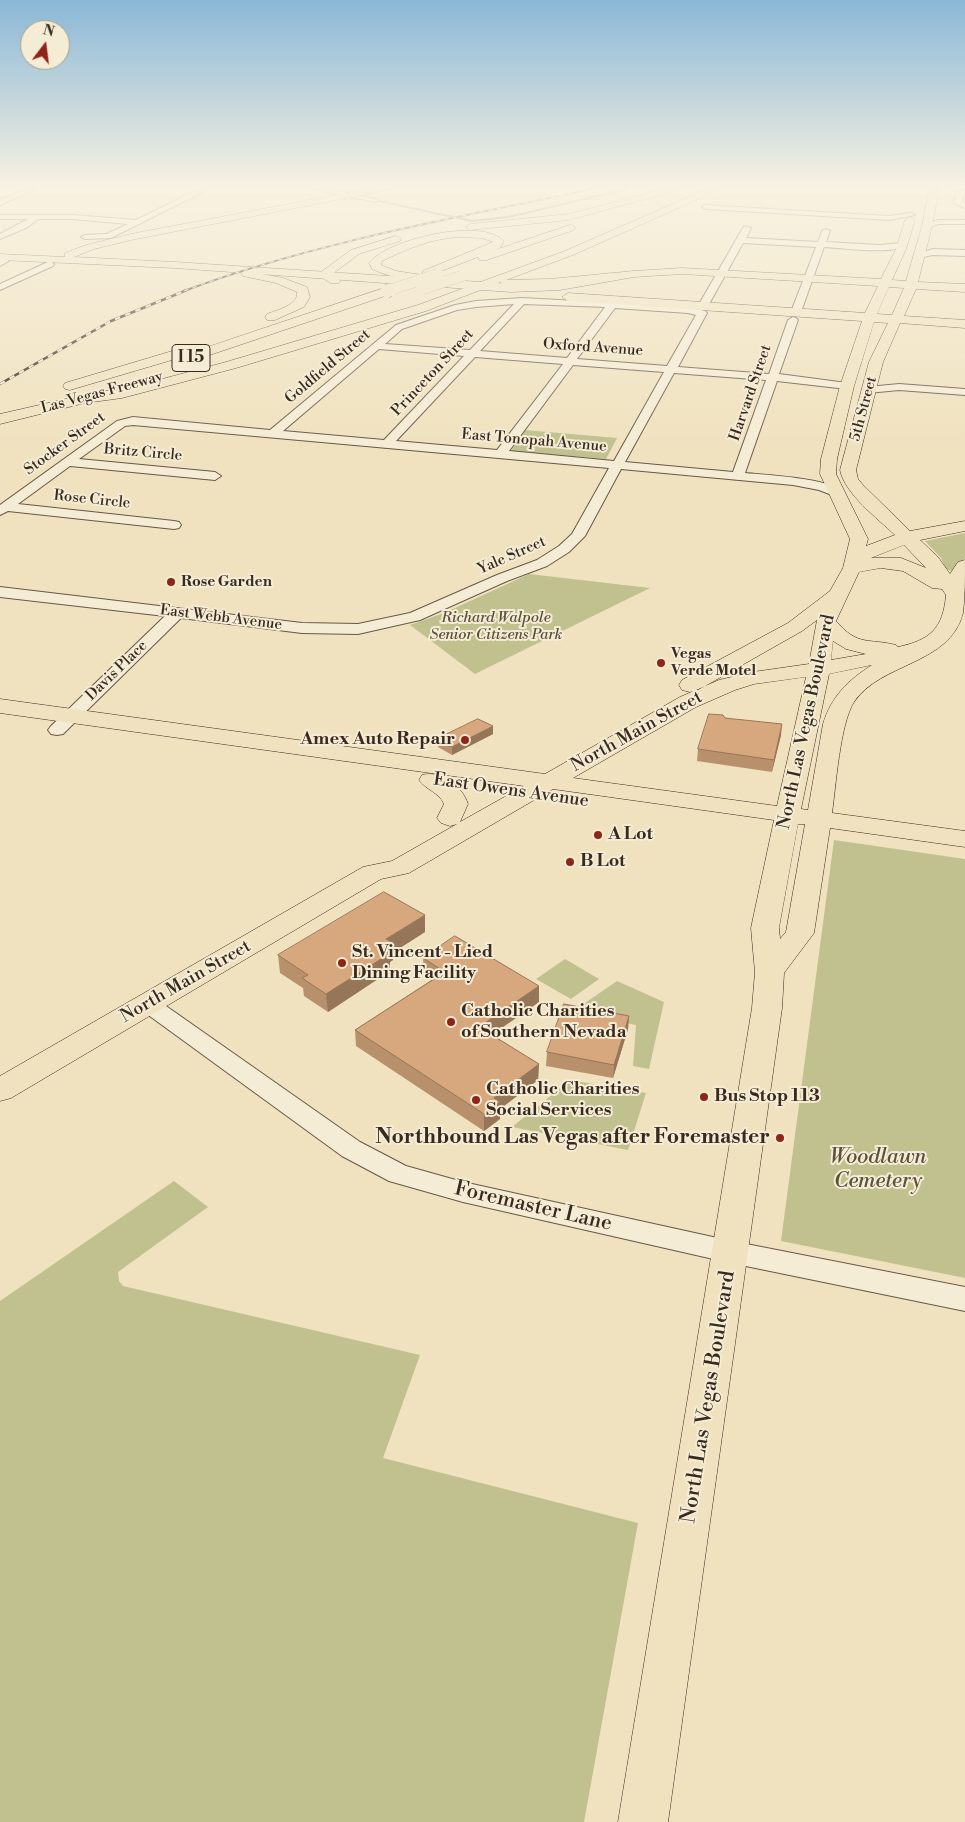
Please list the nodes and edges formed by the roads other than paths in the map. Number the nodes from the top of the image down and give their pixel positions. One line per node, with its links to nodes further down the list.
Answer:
1 (29, 274): 24 (street)
2 (247, 274): 19 (main road); 46 (main road)
3 (308, 274): 16 (main road)
4 (395, 274): 23 (main road)
5 (435, 274): 17 (main road)
6 (437, 274): 17 (main road, Las Vegas Freeway / I 15)
7 (465, 274): 26 (main road, Las Vegas Freeway / I 15, bridge)
8 (514, 274): 23 (main road)
9 (520, 274): 20 (main road)
10 (634, 274): 20 (main road); 23 (main road)
11 (722, 274): 32 (street, Yale Street)
12 (752, 274): 18 (main road)
13 (810, 274): 18 (street, Harvard Street)
14 (889, 274): 21 (main road, 5th Street)
15 (914, 274): 22 (main road, 5th Street)
16 (322, 275): 17 (main road); 19 (main road)
17 (431, 276): 23 (main road); 46 (main road, Las Vegas Freeway / I 15, bridge)
18 (809, 278): 21 (main road); 33 (street, Harvard Street)
19 (335, 281): 26 (main road)
20 (565, 282): 23 (main road)
21 (885, 282): 22 (main road); 34 (main road, 5th Street)
22 (911, 284): 25 (main road); 35 (main road, 5th Street)
23 (482, 285): 27 (main road)
24 (0, 287)
25 (965, 288)
26 (415, 290): 27 (main road); 45 (main road, Las Vegas Freeway / I 15)
27 (465, 290): 28 (main road); 31 (main road)
28 (567, 297): 31 (main road); 32 (main road)
29 (522, 301): 30 (street, Goldfield Street); 37 (street, Goldfield Street); 38 (street, Princeton Street)
30 (612, 305): 32 (street, Goldfield Street); 39 (street)
31 (422, 308): 45 (main road)
32 (702, 309): 33 (main road); 40 (street, Yale Street)
33 (794, 316): 34 (main road); 41 (street, Harvard Street)
34 (869, 318): 35 (main road); 42 (main road, 5th Street)
35 (897, 320): 36 (main road); 43 (main road, 5th Street)
36 (965, 324)
37 (376, 346): 38 (street, Oxford Avenue); 51 (street, Goldfield Street)
38 (472, 354): 39 (street, Oxford Avenue); 52 (street, Princeton Street)
39 (570, 362): 40 (street, Oxford Avenue); 53 (street)
40 (671, 369): 41 (street, Oxford Avenue); 55 (street, Yale Street)
41 (772, 377): 42 (street, Oxford Avenue); 58 (street, Harvard Street)
42 (849, 382): 49 (main road, 5th Street)
43 (869, 385): 44 (street); 50 (main road, 5th Street)
44 (965, 392)
45 (84, 399): 47 (main road, Las Vegas Freeway / I 15)
46 (0, 408)
47 (0, 419)
48 (126, 422): 51 (street, East Tonopah Avenue); 54 (street, Stocker Street)
49 (838, 422): 50 (main road); 56 (main road, 5th Street)
50 (859, 428): 64 (main road, 5th Street)
51 (272, 434): 52 (street, East Tonopah Avenue)
52 (388, 444): 53 (street, East Tonopah Avenue)
53 (500, 454): 55 (street, East Tonopah Avenue)
54 (68, 462): 57 (street, Britz Circle); 61 (street, Stocker Street)
55 (618, 465): 58 (street, East Tonopah Avenue); 72 (street, Yale Street)
56 (828, 474): 59 (street, East Tonopah Avenue); 60 (main road)
57 (215, 476)
58 (738, 476): 59 (street, East Tonopah Avenue)
59 (793, 481): 60 (street, East Tonopah Avenue)
60 (837, 493): 66 (main road)
61 (3, 509): 62 (street, Rose Circle)
62 (174, 524)
63 (965, 526): 64 (main road, North Las Vegas Boulevard)
64 (907, 536): 66 (main road, North Las Vegas Boulevard); 69 (main road, 5th Street)
65 (965, 566): 69 (main road, North Las Vegas Boulevard)
66 (852, 568): 68 (main road, North Las Vegas Boulevard); 69 (main road)
67 (0, 592): 70 (street, East Webb Avenue)
68 (837, 595): 71 (main road, North Las Vegas Boulevard); 79 (main road, North Main Street)
69 (957, 597): 73 (main road, North Las Vegas Boulevard)
70 (177, 613): 72 (street, East Webb Avenue); 77 (street, Davis Place)
71 (826, 622): 73 (main road); 74 (main road, North Las Vegas Boulevard)
72 (382, 625)
73 (923, 648): 74 (main road, North Main Street); 82 (main road, North Las Vegas Boulevard)
74 (819, 669): 79 (main road, North Main Street); 81 (main road, North Las Vegas Boulevard)
75 (0, 706): 77 (main road)
76 (0, 721): 77 (main road)
77 (66, 721): 78 (main road, East Owens Avenue); 79 (main road, East Owens Avenue)
78 (431, 780): 79 (main road, East Owens Avenue); 80 (main road)
79 (524, 786): 80 (main road, North Main Street); 81 (main road, East Owens Avenue); 85 (main road, North Main Street)
80 (450, 818): 85 (main road, North Main Street)
81 (786, 822): 82 (main road, East Owens Avenue); 86 (main road, North Las Vegas Boulevard)
82 (818, 826): 83 (main road, East Owens Avenue); 84 (main road, East Owens Avenue); 86 (main road, North Las Vegas Boulevard)
83 (965, 839)
84 (965, 853)
85 (372, 873): 87 (main road, North Main Street)
86 (770, 972): 89 (main road, North Las Vegas Boulevard)
87 (148, 1004): 88 (main road, North Main Street); 89 (street, Foremaster Lane)
88 (0, 1090)
89 (731, 1252): 90 (street, Foremaster Lane); 91 (main road, North Las Vegas Boulevard)
90 (965, 1299)
91 (643, 1822)

